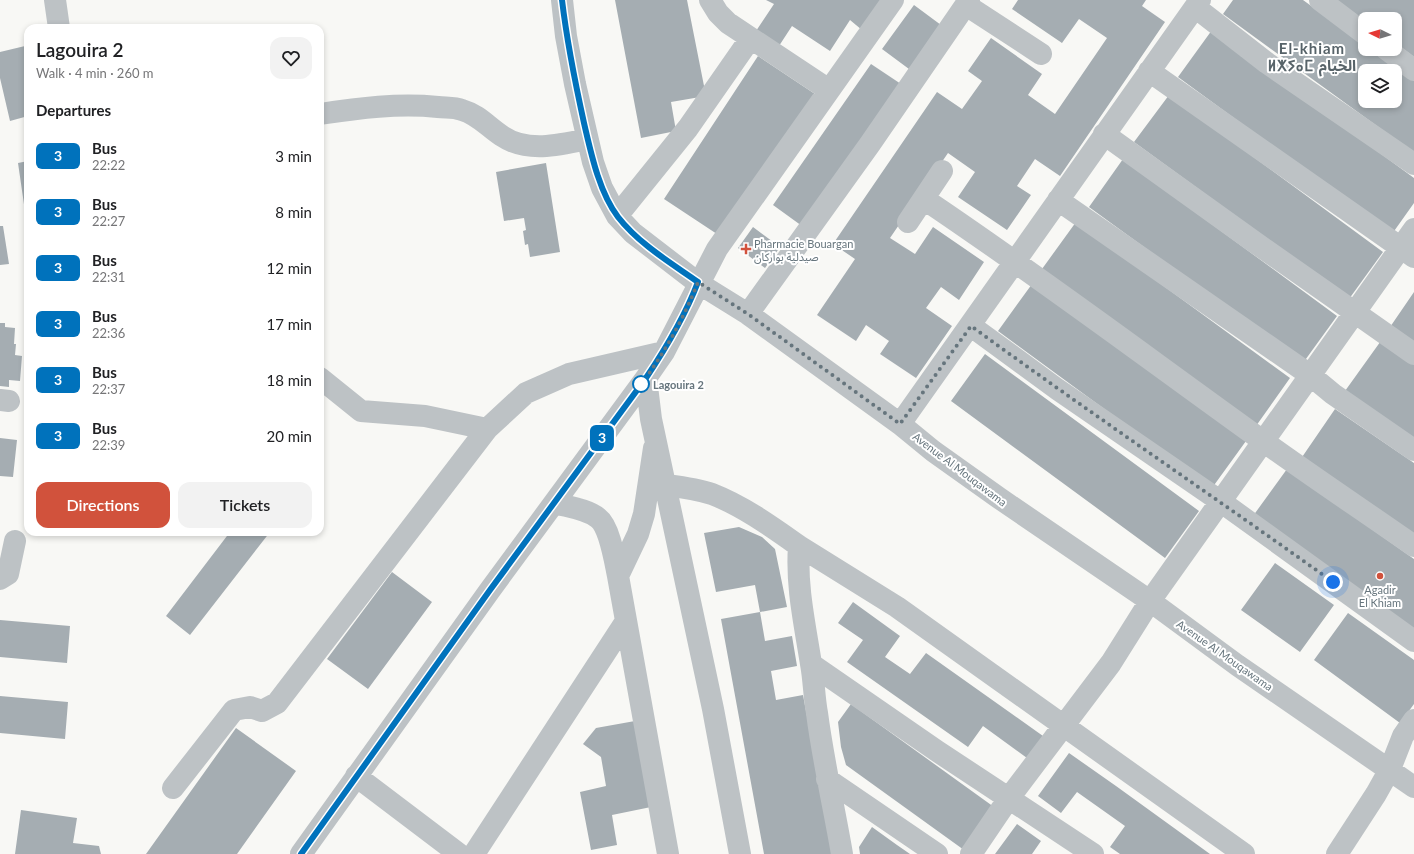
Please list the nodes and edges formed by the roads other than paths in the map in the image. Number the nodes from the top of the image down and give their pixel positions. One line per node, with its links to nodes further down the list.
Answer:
1 (55, 0): 8 (street)
2 (562, 0): 18 (street, Avenue Al Mouqawama)
3 (710, 0): 10 (street)
4 (892, 0): 15 (street)
5 (1320, 0): 9 (street)
6 (967, 2): 11 (street); 30 (street)
7 (1197, 4): 14 (street); 19 (street)
8 (58, 24)
9 (1358, 29)
10 (750, 39): 15 (street); 23 (street)
11 (1041, 54)
12 (1395, 56): 13 (street)
13 (1414, 70)
14 (1149, 71): 17 (street); 26 (street)
15 (829, 90): 28 (street)
16 (324, 113): 18 (street)
17 (1104, 134): 22 (street); 29 (street)
18 (587, 139): 23 (street, Avenue Al Mouqawama)
19 (1414, 164)
20 (942, 171): 21 (street)
21 (924, 199): 24 (street); 27 (street)
22 (1058, 200): 27 (street); 34 (street)
23 (617, 216): 28 (street, Avenue Al Mouqawama)
24 (908, 222)
25 (1414, 229): 26 (street)
26 (1407, 252): 29 (street)
27 (1014, 261): 31 (street); 40 (street)
28 (698, 282): 30 (street, Avenue Al Mouqawama); 32 (street)
29 (1354, 311): 33 (street); 34 (street)
30 (748, 314): 37 (street, Avenue Al Mouqawama)
31 (971, 326): 37 (street); 43 (street)
32 (664, 352): 35 (street); 38 (street)
33 (1414, 354)
34 (1310, 375): 40 (street); 41 (street)
35 (646, 378): 39 (street); 44 (street)
36 (324, 381): 38 (street)
37 (900, 424): 50 (street, Avenue Al Mouqawama)
38 (487, 429): 60 (street)
39 (656, 435): 42 (street); 48 (street)
40 (1263, 441): 43 (street); 47 (street)
41 (1414, 450)
42 (666, 485): 46 (street); 66 (street)
43 (1220, 501): 50 (street); 52 (street)
44 (554, 503): 48 (street); 57 (street)
45 (15, 541): 49 (street)
46 (799, 546): 53 (street); 55 (street)
47 (1414, 546)
48 (618, 576): 51 (street)
49 (0, 579)
50 (1150, 601): 55 (street); 56 (street, Avenue Al Mouqawama)
51 (626, 621): 64 (street); 65 (street)
52 (1414, 641)
53 (811, 664): 58 (street); 61 (street)
54 (1414, 720): 56 (street)
55 (1065, 725): 61 (street); 71 (street)
56 (1390, 769): 59 (street, Avenue Al Mouqawama); 72 (street)
57 (356, 776): 62 (street); 63 (street)
58 (827, 779): 67 (street); 68 (street)
59 (1414, 787)
60 (172, 788)
61 (1009, 798): 69 (street); 70 (street)
62 (301, 854)
63 (459, 854)
64 (474, 854)
65 (668, 854)
66 (740, 854)
67 (842, 854)
68 (937, 854)
69 (971, 854)
70 (1093, 854)
71 (1244, 854)
72 (1337, 854)

